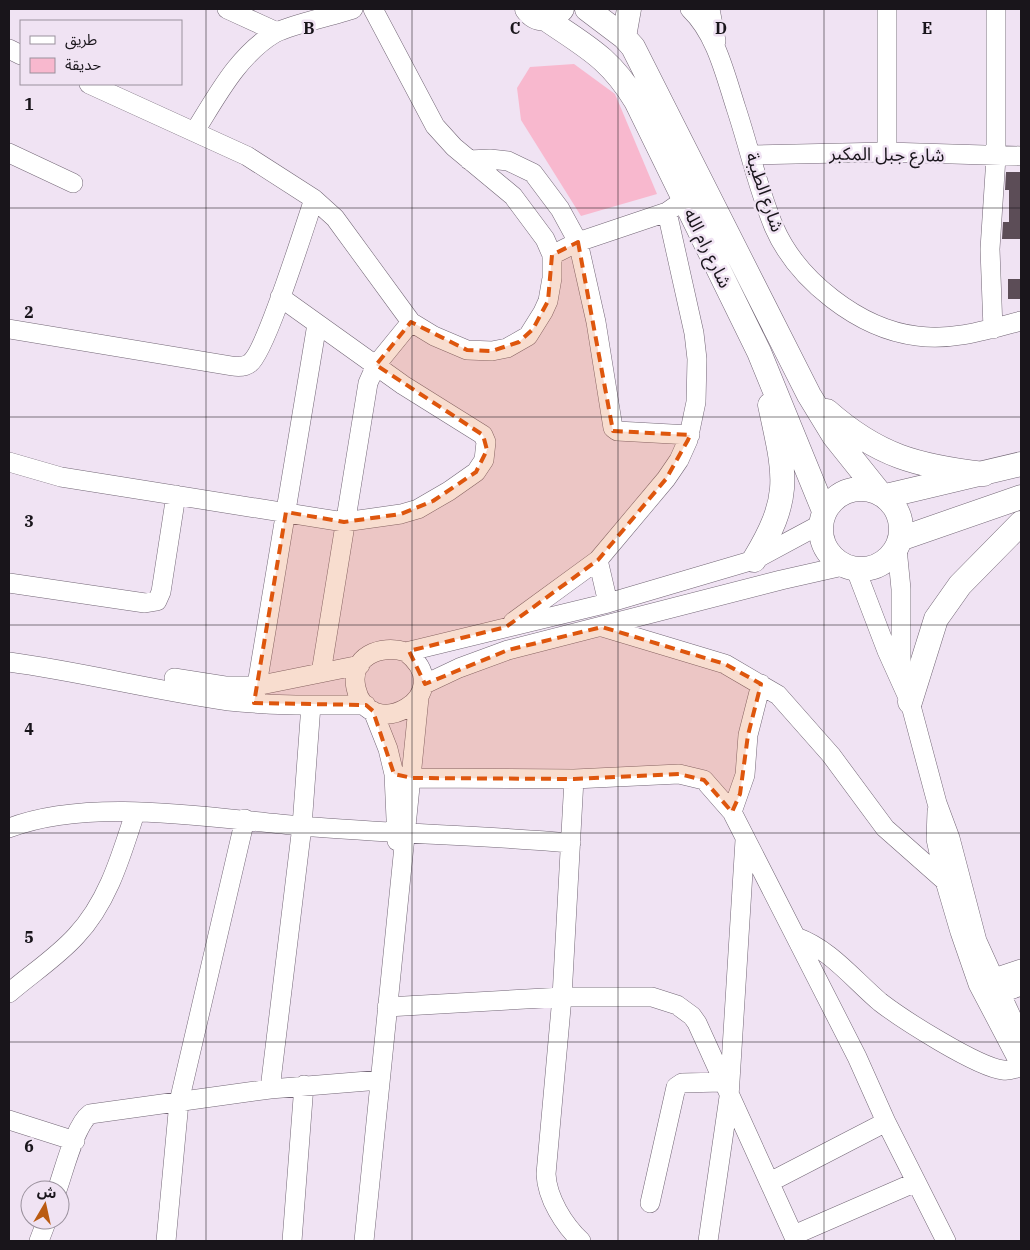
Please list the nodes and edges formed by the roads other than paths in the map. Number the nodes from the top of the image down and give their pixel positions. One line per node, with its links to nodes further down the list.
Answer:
1 (227, 9): 11 (street)
2 (353, 9): 11 (street)
3 (372, 9): 21 (street)
4 (587, 9): 12 (main road, شارع رام الله)
5 (629, 9): 12 (main road)
6 (690, 9): 13 (street, شارع الطيبة)
7 (710, 9): 13 (street, شارع الطيبة)
8 (887, 9): 16 (street)
9 (996, 9): 20 (street)
10 (545, 12): 24 (main road, شارع رام الله)
11 (277, 32): 15 (street)
12 (624, 37): 35 (main road, شارع رام الله)
13 (718, 52): 18 (street, شارع الطيبة)
14 (91, 85): 15 (street)
15 (195, 132): 23 (street)
16 (886, 152): 18 (street, شارع جبل المكبر); 20 (street, شارع جبل المكبر)
17 (9, 153): 22 (street)
18 (752, 155): 32 (street, شارع الطيبة)
19 (1021, 156): 20 (street, شارع جبل المكبر)
20 (996, 157): 32 (street)
21 (469, 160): 25 (street); 26 (street)
22 (73, 183)
23 (314, 199): 27 (street); 28 (street)
24 (675, 206): 25 (street); 33 (main road, شارع رام الله); 36 (street)
25 (578, 242): 26 (street); 36 (street)
26 (552, 254): 28 (street)
27 (280, 297): 30 (street); 31 (street)
28 (411, 322): 34 (street)
29 (1021, 322): 32 (street, شارع الطيبة)
30 (317, 324): 34 (street); 43 (street)
31 (9, 329)
32 (993, 329)
33 (759, 352): 44 (main road, شارع رام الله); 49 (main road)
34 (376, 366): 45 (street); 45 (street)
35 (809, 395): 39 (main road); 40 (main road, شارع رام الله)
36 (690, 434): 48 (street)
37 (9, 462): 41 (street)
38 (1021, 464): 39 (main road)
39 (984, 474): 40 (main road)
40 (882, 494): 44 (main road); 47 (main road)
41 (176, 495): 43 (street); 51 (street)
42 (1021, 497): 47 (main road)
43 (286, 512): 45 (street); 63 (street)
44 (822, 518): 49 (street); 50 (main road)
45 (344, 522): 59 (street)
46 (1021, 523): 64 (main road)
47 (899, 543): 50 (main road); 60 (street)
48 (598, 560): 52 (street); 53 (street)
49 (754, 560): 52 (street)
50 (850, 568): 54 (street); 60 (street)
51 (9, 583)
52 (608, 603): 53 (street)
53 (506, 627): 55 (street)
54 (602, 627): 61 (street); 62 (street)
55 (406, 652): 58 (street); 62 (street)
56 (9, 653): 63 (street)
57 (9, 662): 63 (street)
58 (360, 665): 59 (street); 66 (street)
59 (321, 673): 63 (street)
60 (902, 679): 64 (street)
61 (761, 684): 70 (street); 78 (street)
62 (421, 691): 66 (street); 67 (street)
63 (255, 694): 65 (street)
64 (910, 702): 69 (street)
65 (311, 705): 66 (street); 73 (street)
66 (370, 708): 67 (street)
67 (403, 776): 68 (street); 75 (street)
68 (574, 779): 70 (street); 77 (street)
69 (937, 803): 78 (street); 82 (street)
70 (732, 812): 76 (street)
71 (135, 813): 72 (street); 74 (street); 83 (street)
72 (245, 819): 73 (street); 92 (street)
73 (302, 826): 75 (street); 90 (street)
74 (9, 828)
75 (401, 832): 77 (street); 85 (street)
76 (745, 839): 79 (street); 91 (street)
77 (571, 843): 84 (street)
78 (945, 881): 82 (street)
79 (796, 937): 87 (street); 94 (street)
80 (1021, 969): 82 (street)
81 (1021, 986): 82 (street)
82 (990, 988): 86 (street); 87 (street)
83 (9, 992)
84 (562, 997): 85 (street); 91 (street); 104 (street)
85 (387, 1007): 88 (street)
86 (1021, 1038)
87 (1021, 1066)
88 (380, 1080): 89 (street); 103 (street)
89 (304, 1085): 90 (street); 102 (street)
90 (270, 1089): 92 (street)
91 (726, 1090): 97 (street); 99 (street); 105 (street)
92 (179, 1102): 95 (street); 101 (street)
93 (9, 1120): 95 (street)
94 (886, 1122): 97 (street); 98 (street)
95 (75, 1141): 96 (street)
96 (61, 1180)
97 (770, 1182): 100 (street)
98 (916, 1182): 100 (street); 106 (street)
99 (650, 1203)
100 (795, 1238)
101 (166, 1241)
102 (292, 1241)
103 (364, 1241)
104 (581, 1241)
105 (708, 1241)
106 (946, 1241)

